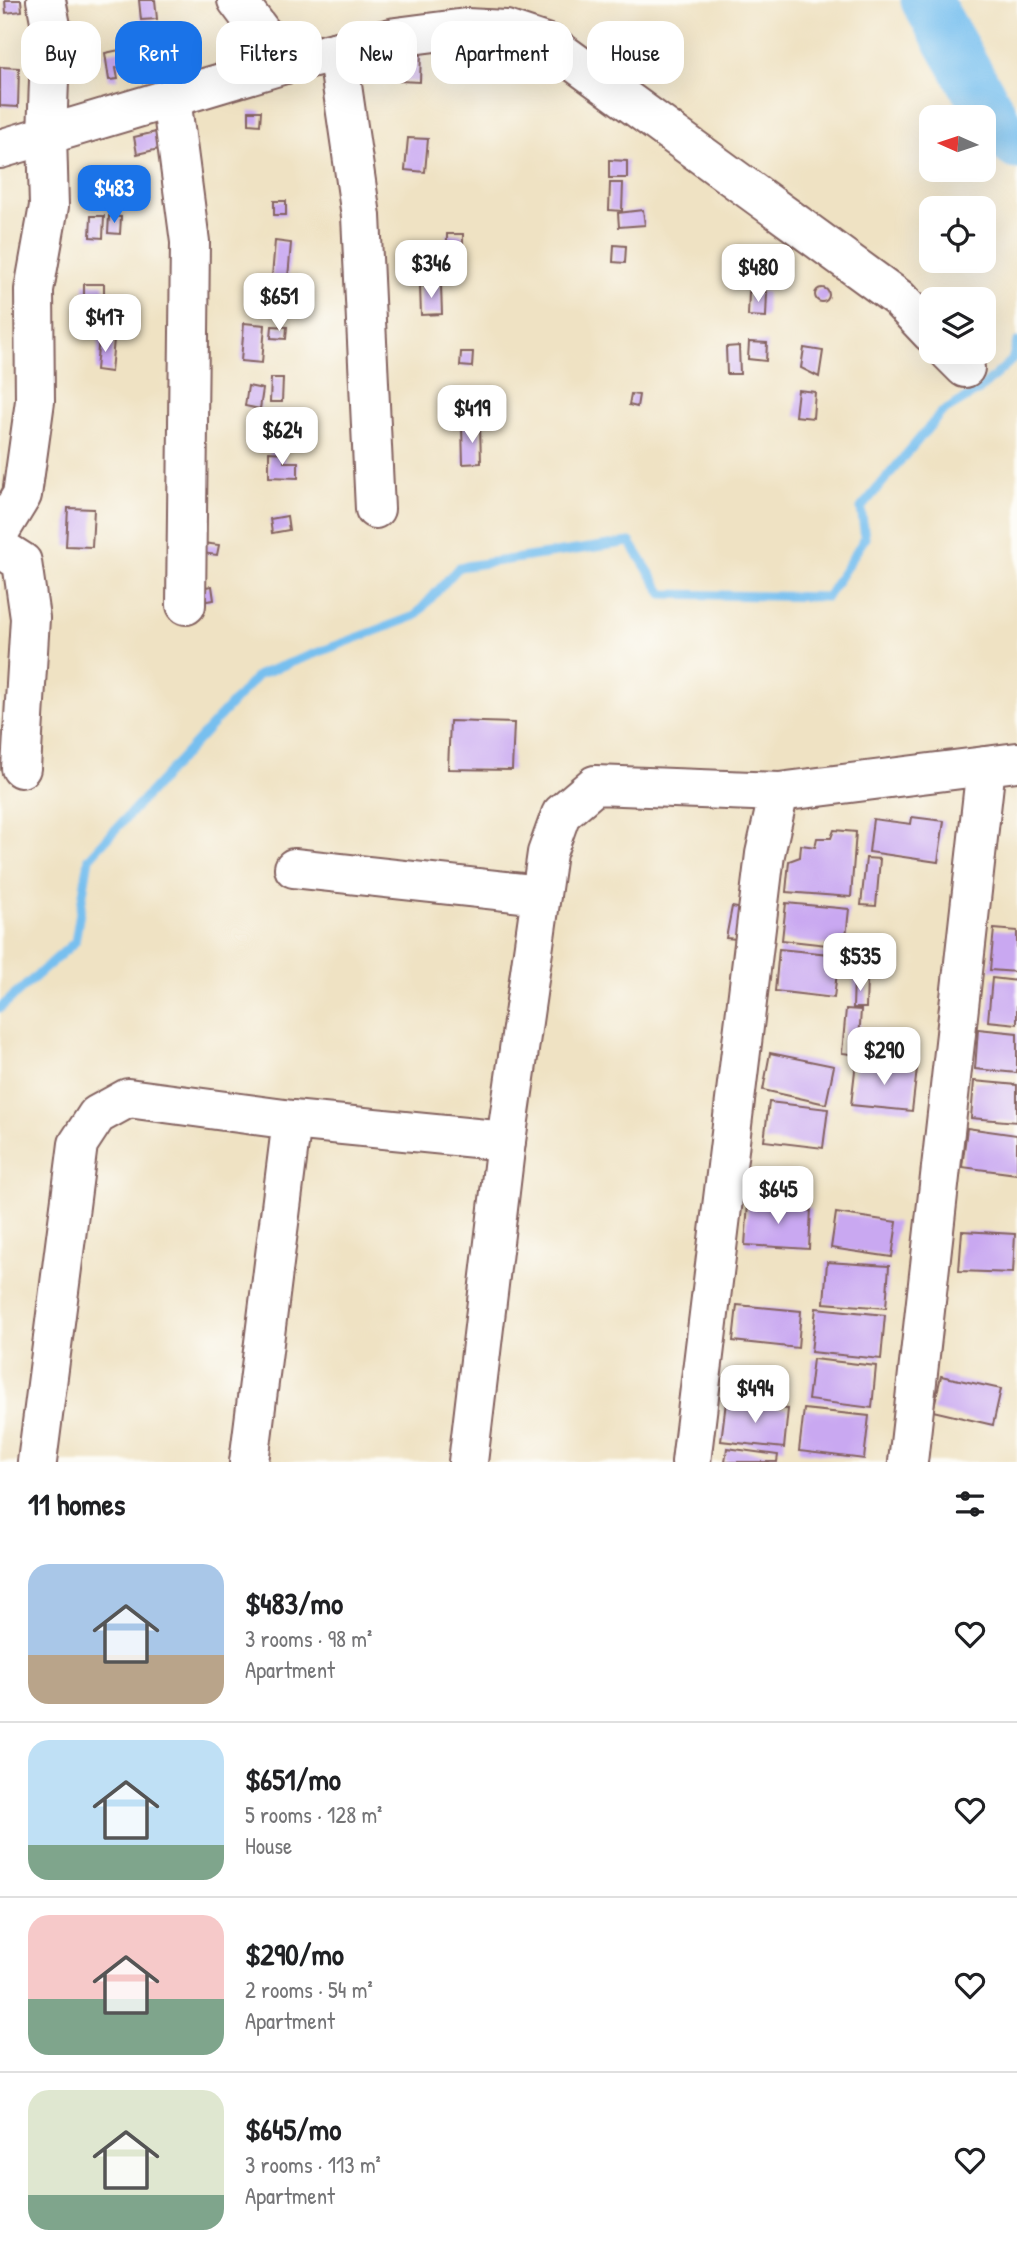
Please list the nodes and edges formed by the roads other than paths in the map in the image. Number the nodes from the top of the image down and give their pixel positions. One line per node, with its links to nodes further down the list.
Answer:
1 (46, 0): 8 (street)
2 (237, 0): 3 (street)
3 (253, 21)
4 (417, 34): 10 (street)
5 (218, 84): 7 (street)
6 (342, 84): 12 (street)
7 (171, 98): 8 (street); 15 (street)
8 (47, 135): 9 (street); 11 (street)
9 (0, 149)
10 (919, 320)
11 (22, 495): 13 (street); 14 (street)
12 (375, 509)
13 (0, 531)
14 (11, 555): 17 (street)
15 (186, 605)
16 (1002, 764): 18 (street); 27 (street)
17 (21, 768)
18 (779, 792): 20 (street); 26 (street)
19 (294, 867): 20 (street)
20 (541, 895): 22 (street)
21 (292, 1120): 22 (street); 23 (street); 24 (street)
22 (506, 1141): 25 (street)
23 (37, 1462)
24 (248, 1462)
25 (468, 1462)
26 (691, 1462)
27 (908, 1462)

